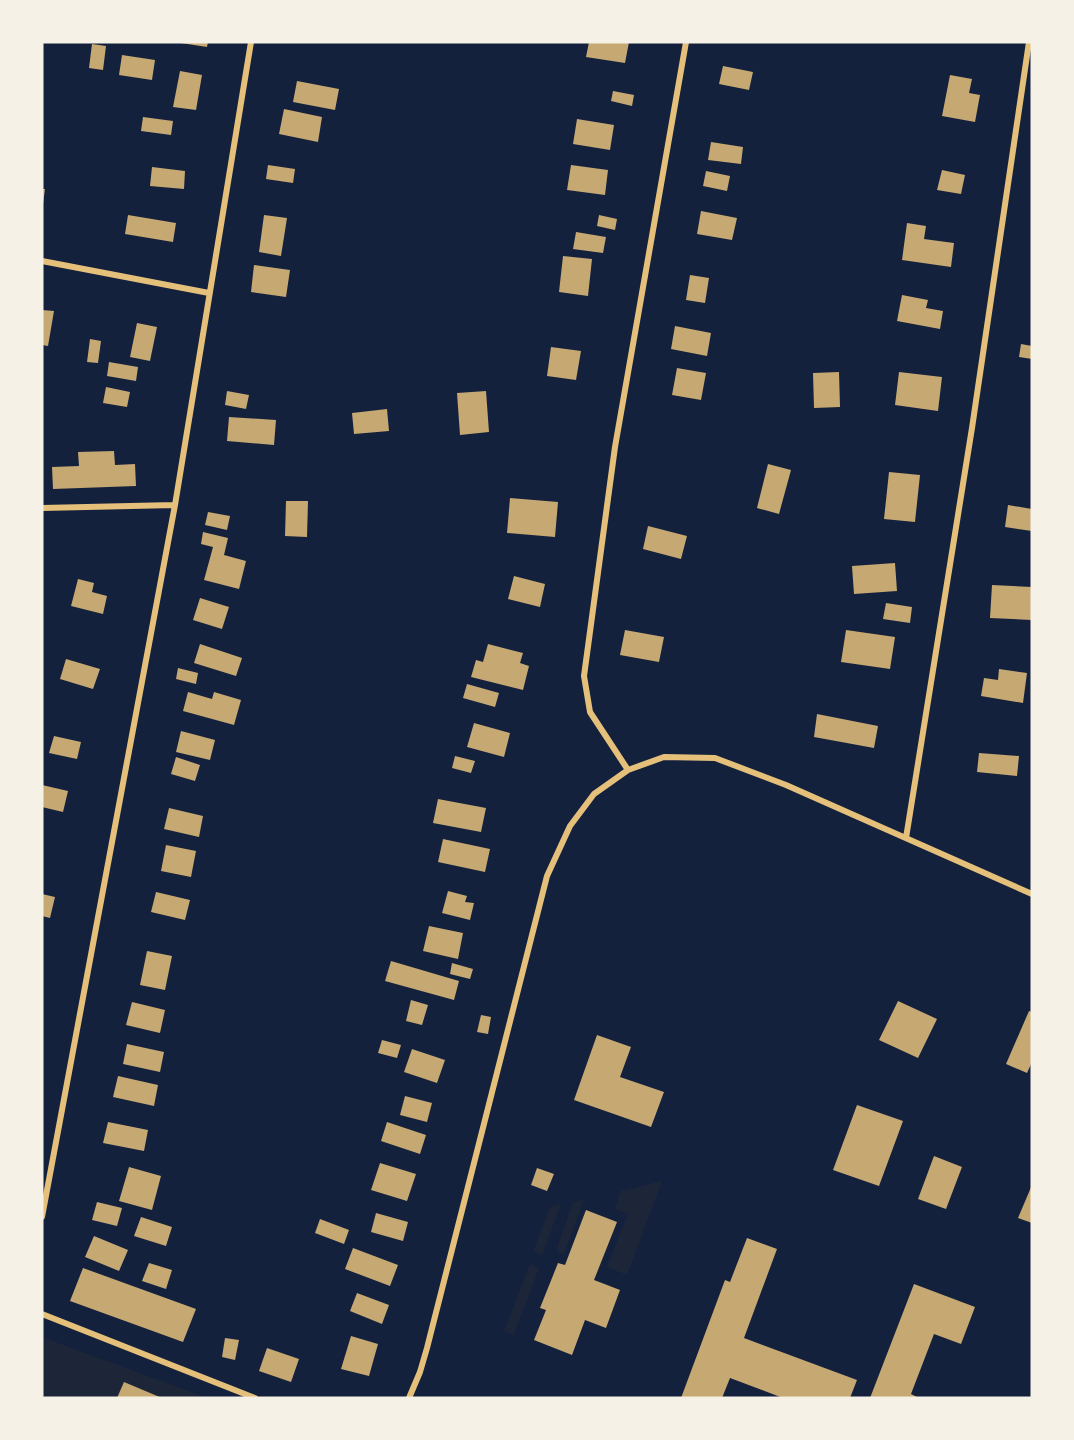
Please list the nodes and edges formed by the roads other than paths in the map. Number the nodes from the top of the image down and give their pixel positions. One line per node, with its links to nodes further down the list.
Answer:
1 (251, 42): 5 (street)
2 (686, 42): 8 (street)
3 (1029, 42): 9 (street)
4 (42, 261): 5 (street)
5 (209, 293): 6 (street)
6 (175, 505): 7 (street); 11 (street)
7 (42, 508)
8 (628, 770): 9 (street); 14 (street)
9 (906, 838): 10 (street)
10 (1032, 894)
11 (42, 1217)
12 (42, 1314): 13 (street)
13 (255, 1398)
14 (409, 1398)

